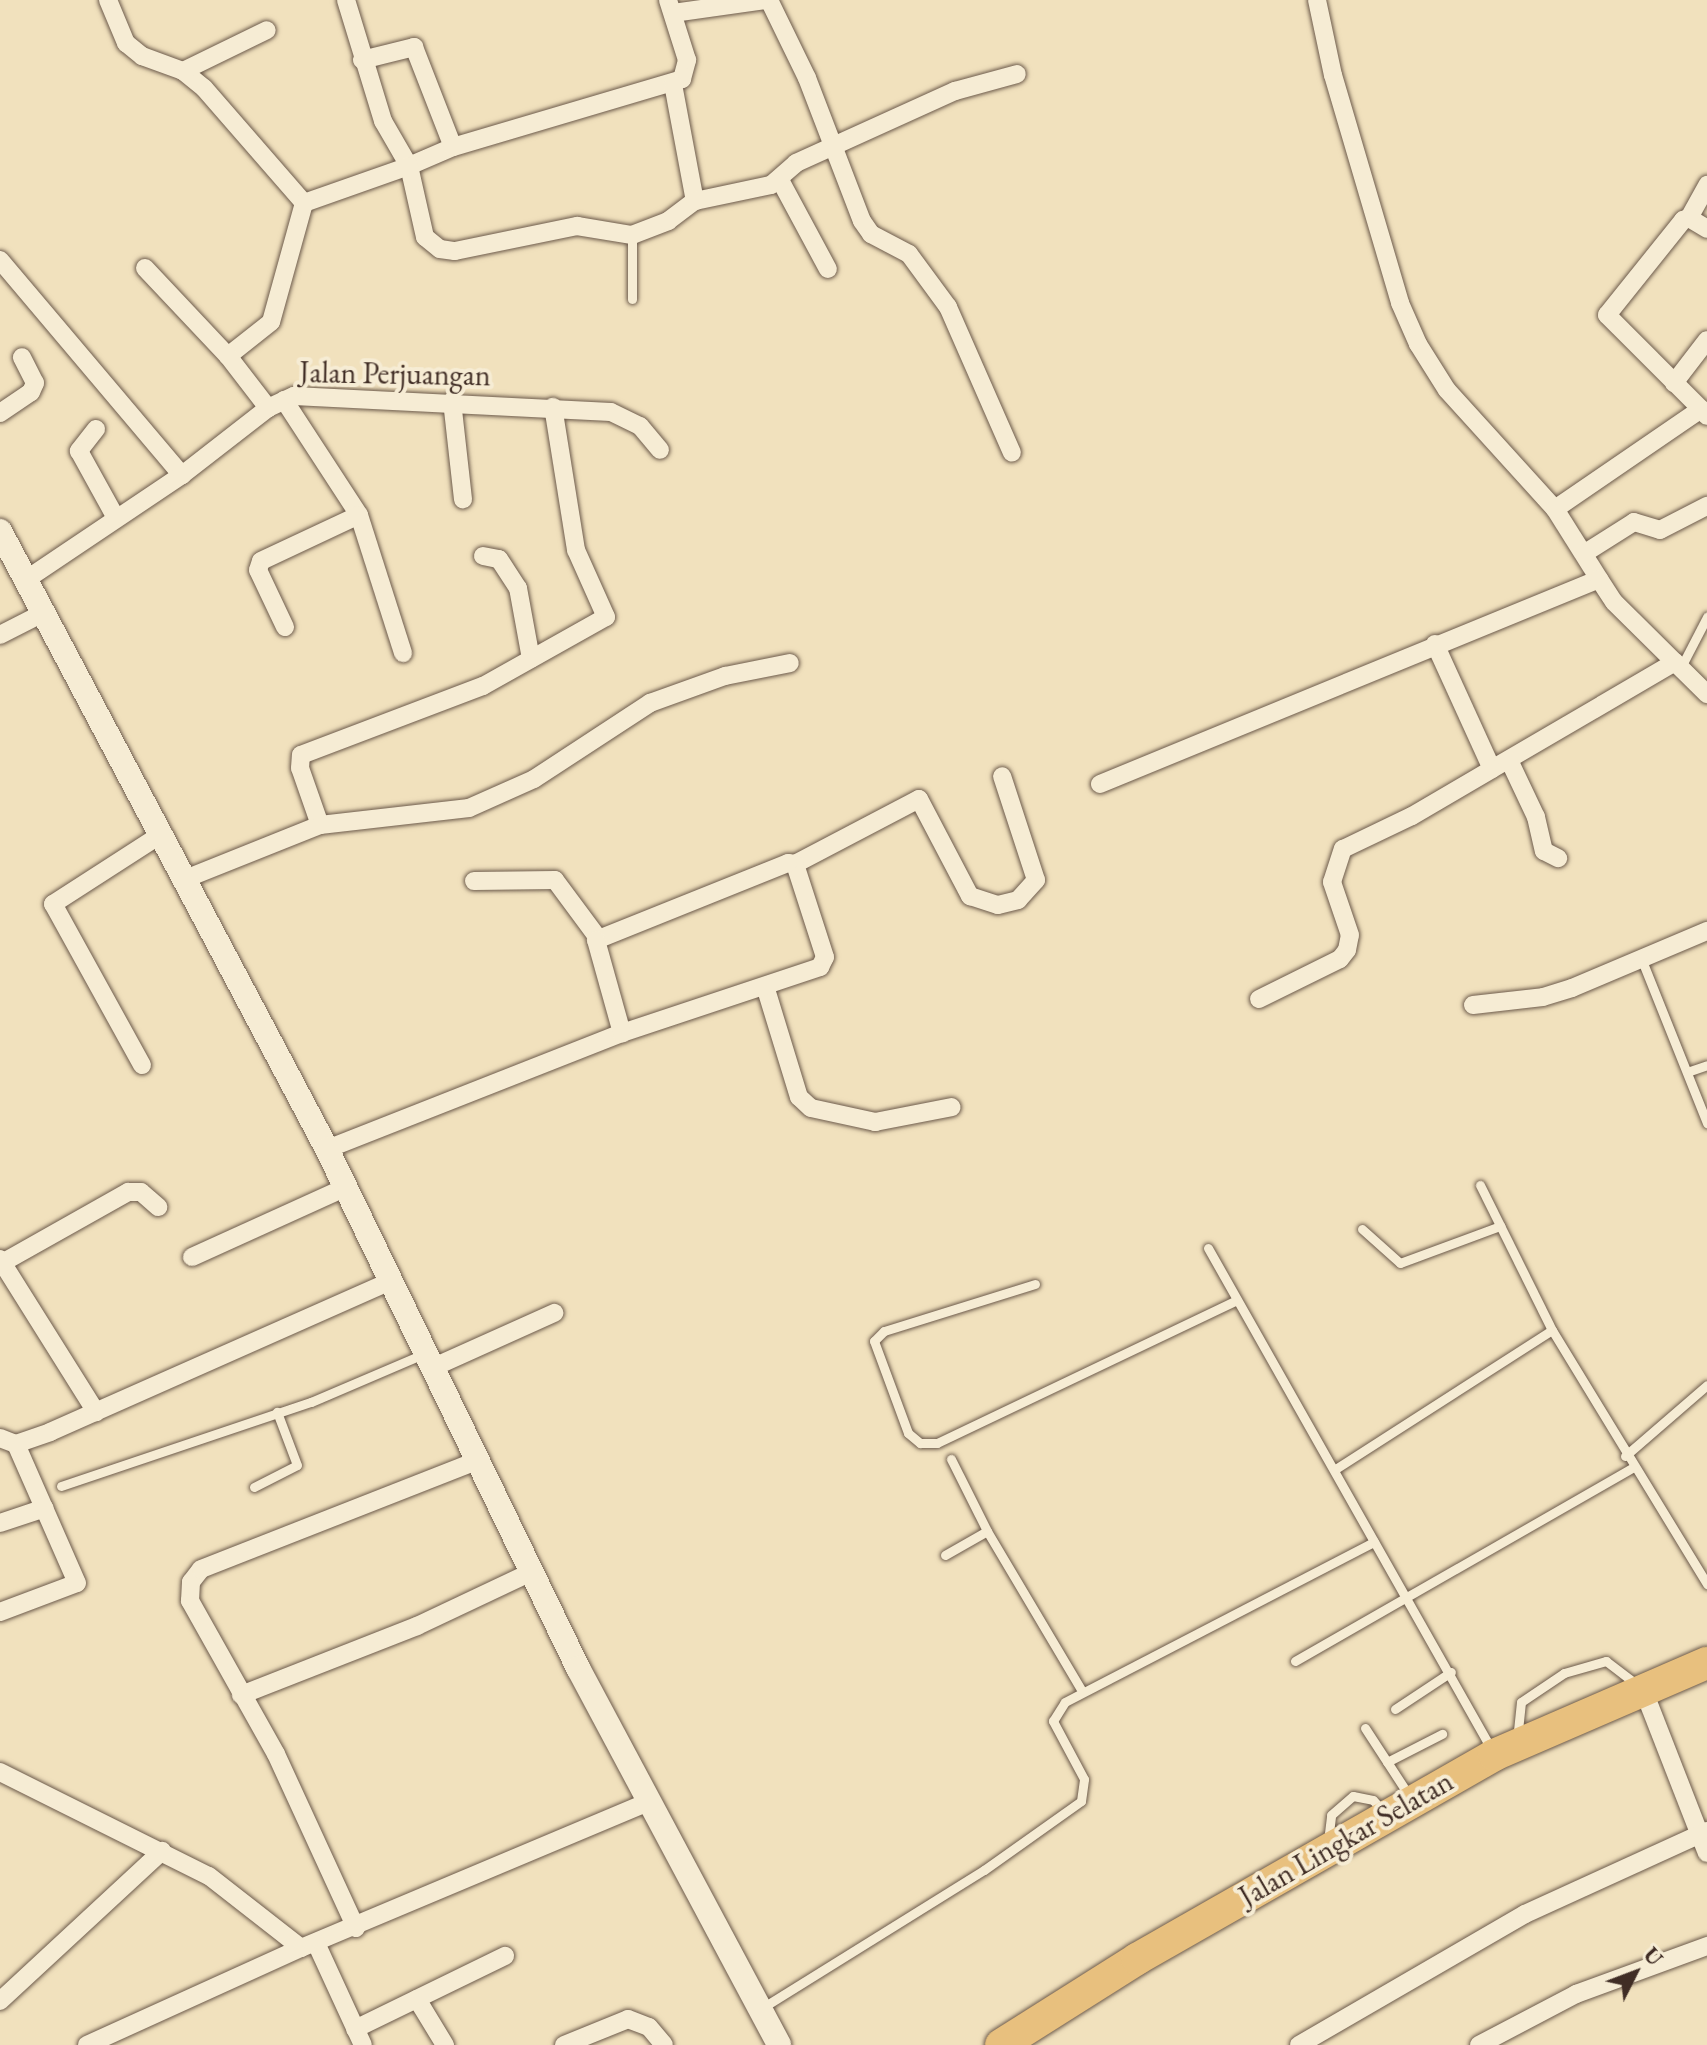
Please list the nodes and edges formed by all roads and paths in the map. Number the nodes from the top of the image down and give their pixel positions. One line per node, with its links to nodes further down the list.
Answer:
1 (108, 0): 8 (street)
2 (346, 0): 7 (street)
3 (767, 0): 5 (street); 12 (street)
4 (1317, 0): 40 (street)
5 (670, 7): 10 (street)
6 (267, 30): 8 (street)
7 (362, 60): 11 (street); 13 (street)
8 (183, 71): 17 (street)
9 (1017, 74): 12 (street)
10 (673, 84): 11 (street); 16 (street)
11 (453, 147): 13 (street)
12 (836, 148): 14 (street); 36 (street)
13 (409, 166): 17 (street); 20 (street)
14 (780, 180): 16 (street); 23 (street)
15 (1707, 185): 18 (street)
16 (695, 201): 20 (street)
17 (304, 203): 26 (street)
18 (1689, 218): 19 (street); 28 (street)
19 (1707, 229)
20 (632, 235): 24 (lane)
21 (0, 260): 37 (street)
22 (145, 268): 26 (street)
23 (828, 269)
24 (632, 299)
25 (1707, 340): 28 (street)
26 (228, 356): 30 (street)
27 (22, 357): 32 (street)
28 (1674, 383): 33 (street)
29 (452, 401): 30 (street, Jalan Perjuangan); 31 (street, Jalan Perjuangan); 38 (street)
30 (276, 404): 37 (street, Jalan Perjuangan); 41 (street)
31 (553, 407): 35 (street, Jalan Perjuangan); 54 (street)
32 (0, 413)
33 (1704, 413): 40 (street)
34 (96, 429): 42 (street)
35 (660, 450)
36 (1012, 453)
37 (182, 475): 42 (street, Jalan Perjuangan)
38 (463, 499)
39 (1707, 506): 44 (street)
40 (1555, 509): 44 (street)
41 (359, 515): 50 (street); 53 (street)
42 (116, 518): 46 (street, Jalan Perjuangan)
43 (0, 531): 46 (street)
44 (1585, 553): 47 (street)
45 (483, 556): 54 (street)
46 (27, 579): 48 (street)
47 (1599, 579): 52 (street); 56 (street)
48 (45, 612): 51 (street); 62 (street)
49 (1707, 617): 56 (lane)
50 (285, 627)
51 (0, 635)
52 (1435, 644): 58 (street); 60 (street)
53 (403, 653)
54 (531, 659): 61 (street)
55 (790, 663): 61 (street)
56 (1678, 666): 57 (street); 58 (street)
57 (1707, 694)
58 (1501, 764): 63 (street); 71 (street)
59 (1002, 776): 64 (street)
60 (1100, 784)
61 (320, 825): 65 (street)
62 (163, 833): 65 (street); 74 (street)
63 (1558, 858)
64 (795, 864): 68 (street); 70 (street)
65 (185, 879): 79 (street)
66 (474, 881): 68 (street)
67 (1707, 931): 69 (street)
68 (598, 938): 73 (street)
69 (1641, 958): 72 (street); 76 (lane)
70 (765, 986): 73 (street); 77 (street)
71 (1259, 999)
72 (1473, 1005)
73 (622, 1033): 79 (street)
74 (142, 1065)
75 (1707, 1065): 76 (lane)
76 (1687, 1072): 78 (lane)
77 (952, 1107)
78 (1707, 1123)
79 (327, 1149): 81 (street)
80 (1480, 1185): 83 (lane)
81 (346, 1187): 86 (street); 88 (street)
82 (158, 1207): 87 (street)
83 (1500, 1226): 84 (lane); 92 (lane)
84 (1362, 1229)
85 (1208, 1248): 90 (lane)
86 (192, 1257)
87 (1, 1261): 95 (street)
88 (391, 1281): 93 (street); 95 (street)
89 (1035, 1284): 90 (lane)
90 (1237, 1300): 101 (lane)
91 (554, 1313): 93 (street)
92 (1552, 1330): 98 (lane); 101 (lane)
93 (430, 1360): 96 (lane); 100 (street)
94 (1707, 1385): 98 (lane)
95 (96, 1412): 97 (street)
96 (277, 1412): 103 (lane); 104 (lane)
97 (8, 1441): 105 (street)
98 (1625, 1456): 102 (lane)
99 (951, 1459): 107 (lane)
100 (477, 1461): 110 (street); 119 (street)
101 (1337, 1468): 108 (lane)
102 (1632, 1468): 111 (lane); 112 (lane)
103 (61, 1486)
104 (254, 1487)
105 (45, 1508): 106 (street); 113 (street)
106 (0, 1523)
107 (987, 1531): 109 (lane); 118 (lane)
108 (1374, 1542): 112 (lane); 118 (lane)
109 (945, 1555)
110 (531, 1572): 119 (street); 126 (street)
111 (1707, 1584)
112 (1407, 1598): 114 (lane); 116 (lane)
113 (0, 1612)
114 (1295, 1661)
115 (1707, 1663): 117 (highway, Jalan Lingkar Selatan)
116 (1451, 1672): 120 (lane); 123 (lane)
117 (1643, 1689): 123 (highway, Jalan Lingkar Selatan); 123 (lane); 128 (street)
118 (1082, 1691): 137 (lane)
119 (241, 1695): 131 (street)
120 (1395, 1709)
121 (1365, 1728): 124 (lane)
122 (1442, 1734): 124 (lane)
123 (1506, 1749): 127 (highway, Jalan Lingkar Selatan)
124 (1387, 1762): 127 (lane)
125 (0, 1772): 129 (street)
126 (649, 1802): 131 (street); 137 (street)
127 (1399, 1807): 139 (highway, Jalan Lingkar Selatan)
128 (1703, 1833): 130 (street); 145 (street)
129 (162, 1851): 132 (street); 136 (street)
130 (1707, 1853)
131 (356, 1928): 132 (street)
132 (309, 1946): 138 (street); 140 (street)
133 (1707, 1946): 146 (street)
134 (505, 1956): 135 (street)
135 (417, 1999): 138 (street); 141 (street)
136 (0, 2001)
137 (759, 2010): 144 (street)
138 (359, 2037)
139 (1008, 2043)
140 (87, 2045)
141 (445, 2045)
142 (564, 2045): 143 (street)
143 (664, 2045)
144 (779, 2045)
145 (1299, 2045)
146 (1479, 2045)

